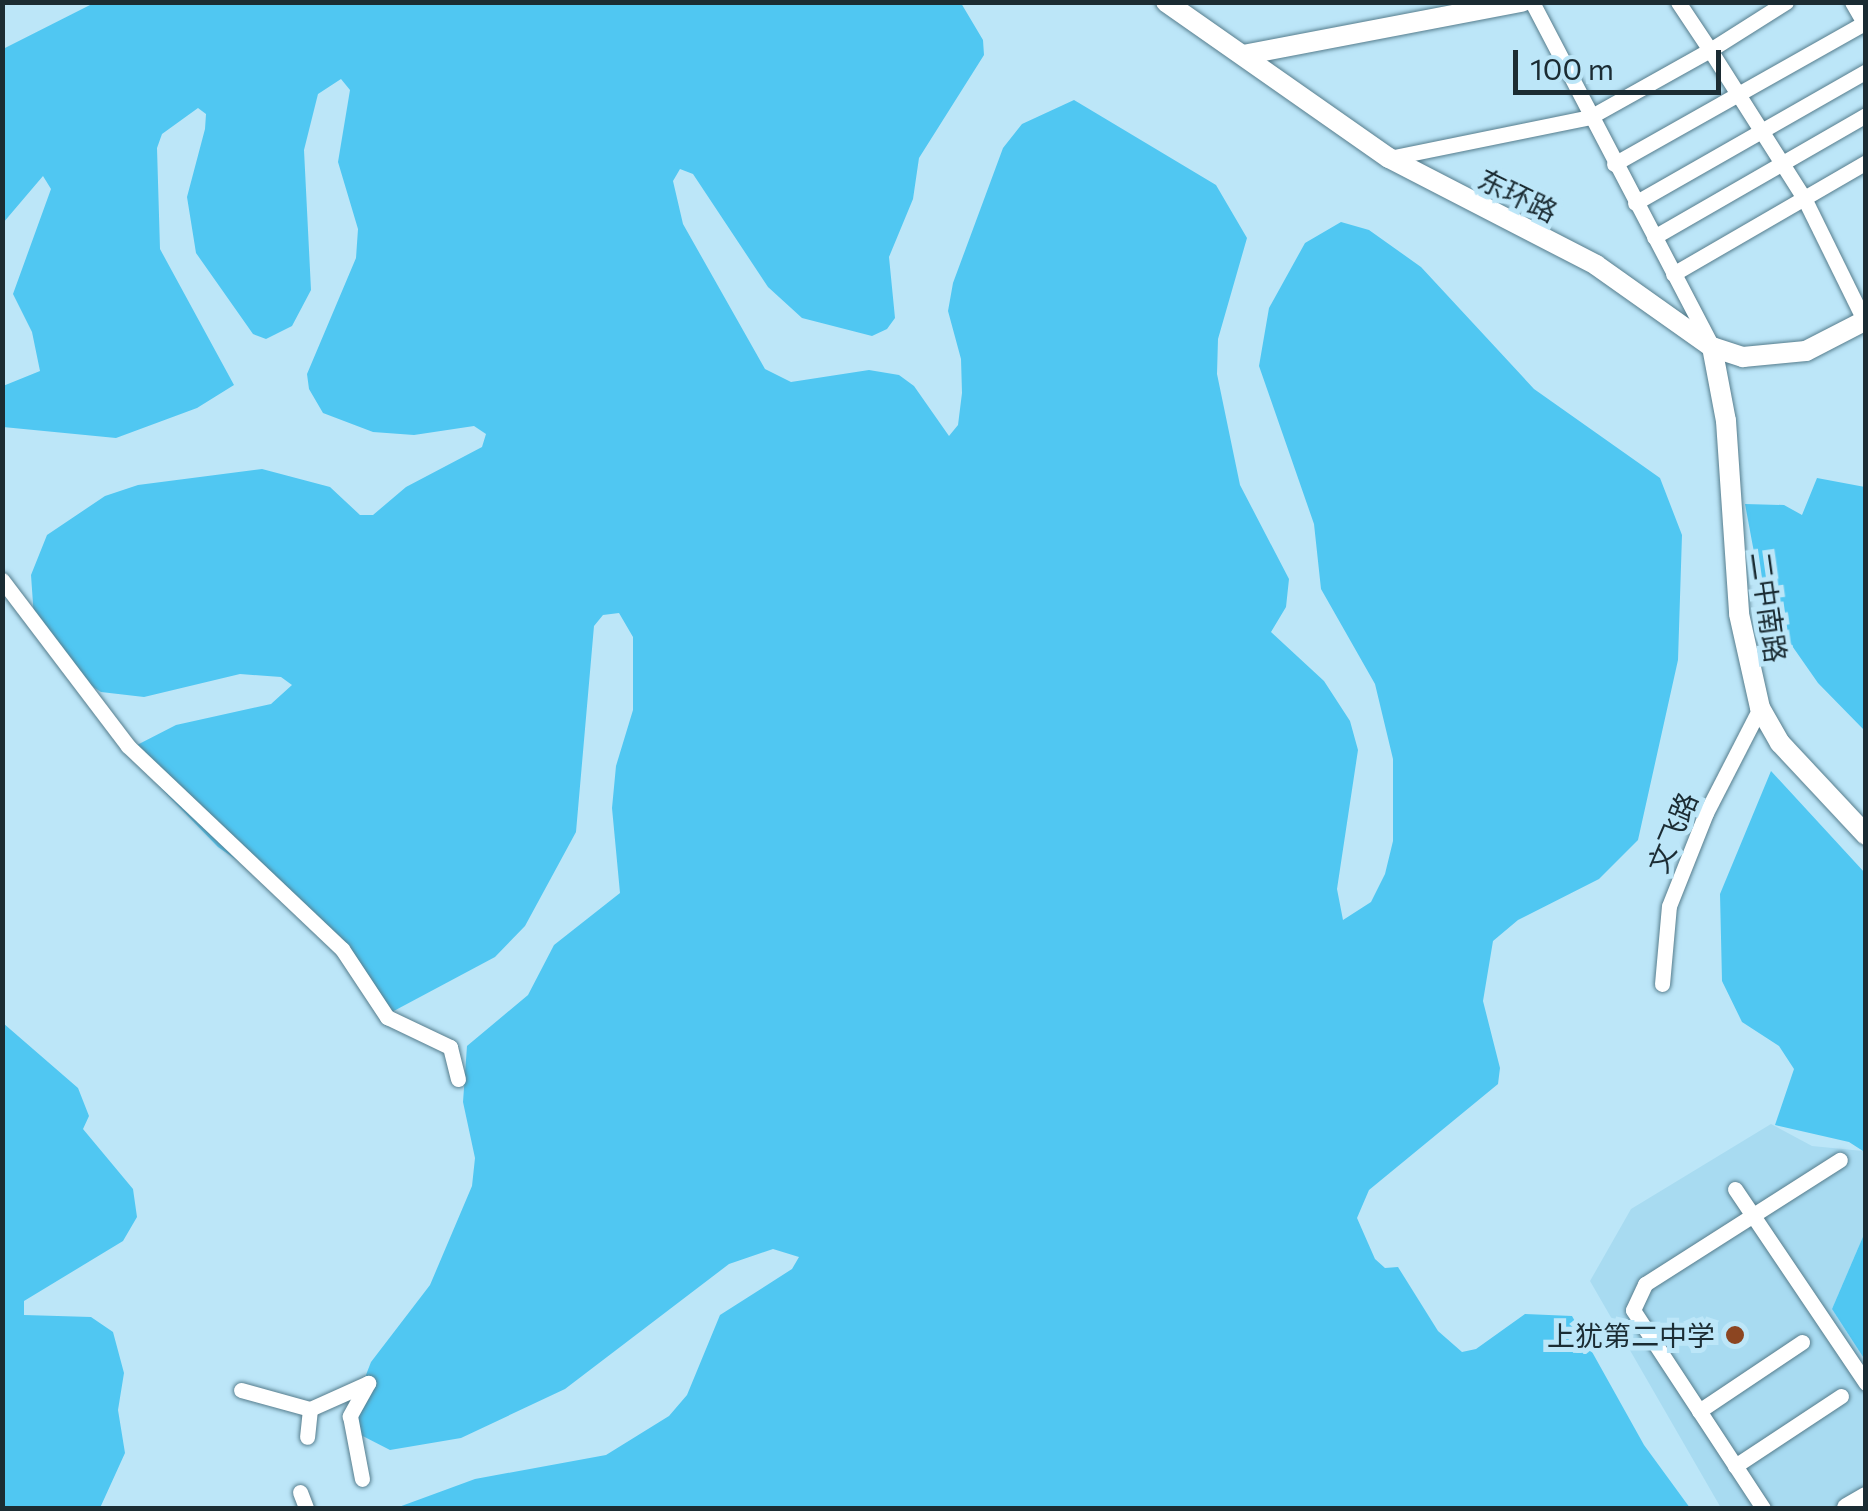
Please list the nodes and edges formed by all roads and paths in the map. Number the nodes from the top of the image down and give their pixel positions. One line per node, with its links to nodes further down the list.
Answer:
1 (1166, 2): 9 (street, 东环路)
2 (1522, 2): 9 (street)
3 (1532, 2): 13 (street)
4 (1678, 2): 8 (street)
5 (1786, 2): 8 (street)
6 (1852, 2): 7 (street)
7 (1865, 25): 11 (street)
8 (1710, 50): 11 (street); 13 (street)
9 (1243, 55): 15 (street, 东环路)
10 (1866, 71): 14 (street)
11 (1738, 94): 14 (street); 18 (street)
12 (1866, 116): 17 (street)
13 (1590, 117): 15 (street); 18 (street)
14 (1762, 131): 17 (street); 20 (street)
15 (1389, 158): 24 (street, 东环路)
16 (1866, 162): 19 (street)
17 (1782, 163): 19 (street); 21 (street)
18 (1614, 164): 20 (street)
19 (1804, 198): 22 (street); 23 (street)
20 (1635, 202): 21 (street)
21 (1654, 237): 22 (street)
22 (1674, 274): 24 (street)
23 (1865, 320): 24 (street, 东环路)
24 (1712, 347): 26 (street, 二中南路)
25 (2, 580): 29 (street)
26 (1760, 708): 27 (street, 二中南路); 28 (street, 文飞路)
27 (1866, 835)
28 (1662, 984)
29 (458, 1080)
30 (1840, 1160): 32 (street)
31 (1735, 1189): 32 (street)
32 (1753, 1216): 34 (street); 38 (street)
33 (1802, 1342): 38 (street)
34 (1866, 1383)
35 (241, 1390): 37 (street)
36 (1841, 1396): 40 (street)
37 (310, 1409): 39 (street); 41 (street)
38 (1699, 1411): 40 (street)
39 (307, 1437)
40 (1735, 1466): 45 (street)
41 (362, 1479)
42 (300, 1492): 44 (street)
43 (1866, 1496): 46 (street)
44 (306, 1508)
45 (1762, 1508)
46 (1847, 1508)

